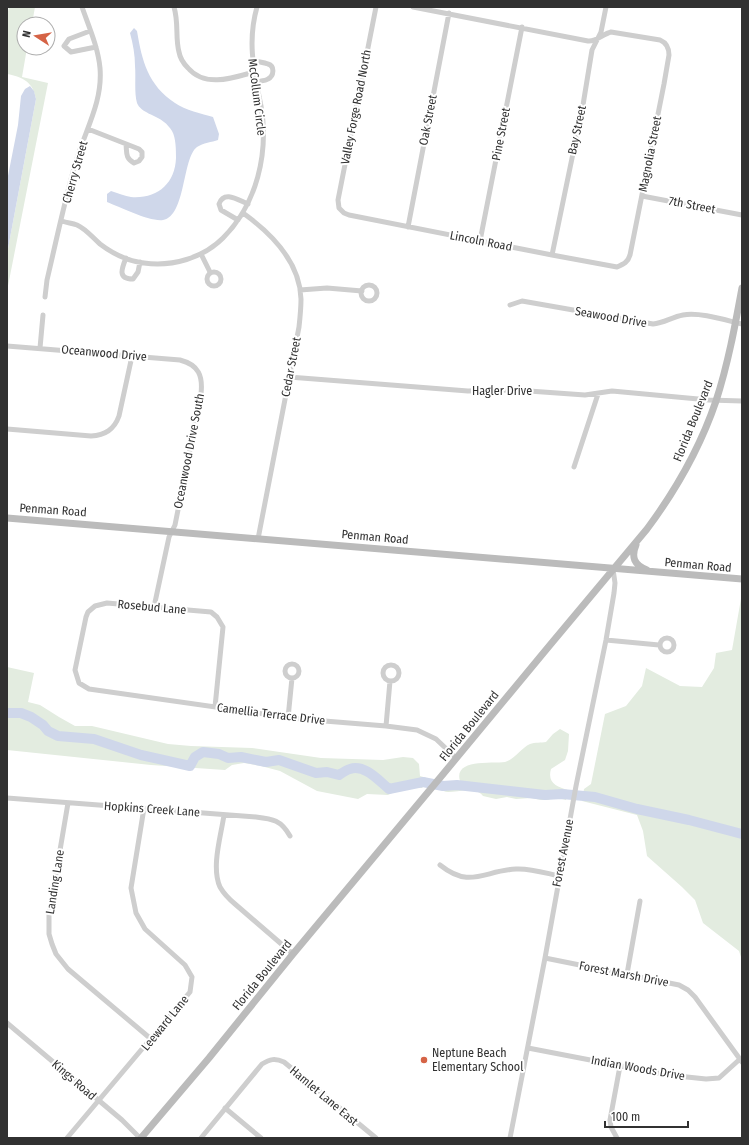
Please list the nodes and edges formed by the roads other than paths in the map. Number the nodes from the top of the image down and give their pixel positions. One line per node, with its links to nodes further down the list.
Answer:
1 (82, 7): 9 (street, Cherry Street)
2 (174, 7): 13 (street)
3 (257, 7): 12 (street, McCollum Circle)
4 (376, 7): 19 (street, Valley Forge Road North)
5 (413, 7): 7 (street)
6 (606, 7): 10 (street, Bay Street)
7 (449, 13): 8 (street); 24 (street, Oak Street)
8 (522, 27): 10 (street); 25 (street, Pine Street)
9 (90, 31): 11 (street, Cherry Street); 11 (street)
10 (598, 38): 17 (street, Magnolia Street); 27 (street, Bay Street)
11 (96, 47): 15 (street, Cherry Street)
12 (252, 60): 13 (street, McCollum Circle); 14 (street)
13 (254, 72): 14 (street, McCollum Circle)
14 (256, 82): 18 (street, McCollum Circle)
15 (88, 129): 16 (street); 23 (street, Cherry Street)
16 (126, 144)
17 (642, 196): 21 (street, 7th Street); 30 (street, Magnolia Street)
18 (248, 204): 20 (street, McCollum Circle); 22 (street)
19 (339, 208): 24 (street, Lincoln Road)
20 (243, 213): 22 (street, McCollum Circle); 33 (street, Cedar Street)
21 (742, 215)
22 (238, 220): 26 (street, McCollum Circle)
23 (62, 222): 28 (street, McCollum Circle); 35 (street, Cherry Street)
24 (408, 226): 25 (street, Lincoln Road)
25 (480, 241): 27 (street, Lincoln Road)
26 (201, 254): 29 (street, McCollum Circle); 31 (street)
27 (552, 255): 30 (street, Lincoln Road)
28 (126, 258): 29 (street, McCollum Circle); 29 (street)
29 (140, 262)
30 (625, 263)
31 (210, 272)
32 (742, 288): 38 (street, Florida Boulevard)
33 (300, 290): 34 (street); 43 (street, Cedar Street)
34 (362, 291)
35 (45, 297)
36 (510, 304): 38 (street, Seawood Drive)
37 (43, 315): 40 (street)
38 (739, 323): 45 (street, Florida Boulevard)
39 (7, 346): 40 (street, Oceanwood Drive)
40 (40, 348): 41 (street, Oceanwood Drive)
41 (132, 356): 42 (street, Oceanwood Drive); 47 (street)
42 (197, 370): 50 (street, Oceanwood Drive South)
43 (289, 377): 44 (street, Hagler Drive); 51 (street, Cedar Street)
44 (598, 394): 45 (street, Hagler Drive); 48 (street)
45 (716, 400): 46 (street, Hagler Drive); 52 (street, Florida Boulevard)
46 (742, 401)
47 (7, 429)
48 (574, 467)
49 (7, 518): 50 (street, Penman Road)
50 (172, 532): 51 (street, Penman Road); 56 (street, Oceanwood Drive South)
51 (258, 539): 53 (street, Penman Road)
52 (637, 542): 53 (street, Florida Boulevard); 54 (street)
53 (613, 569): 54 (street, Penman Road); 57 (street, Forest Avenue); 65 (street, Florida Boulevard)
54 (654, 572): 55 (street, Penman Road)
55 (742, 579)
56 (154, 607): 61 (street, Rosebud Lane); 62 (street, Rosebud Lane)
57 (606, 640): 58 (street); 72 (street, Forest Avenue)
58 (659, 645)
59 (292, 678): 63 (street)
60 (390, 681): 64 (street)
61 (79, 683): 62 (street, Camellia Terrace Drive)
62 (215, 707): 63 (street, Camellia Terrace Drive)
63 (288, 718): 64 (street, Camellia Terrace Drive)
64 (386, 726): 65 (street, Camellia Terrace Drive)
65 (456, 758): 74 (street, Florida Boulevard)
66 (7, 798): 67 (street, Hopkins Creek Lane)
67 (68, 803): 68 (street, Hopkins Creek Lane); 78 (street, Landing Lane)
68 (144, 808): 69 (street, Hopkins Creek Lane); 78 (street, Leeward Lane)
69 (224, 814): 70 (street, Hopkins Creek Lane); 74 (street)
70 (290, 836)
71 (440, 865): 72 (street)
72 (559, 876): 75 (street, Forest Avenue)
73 (640, 901): 76 (street)
74 (293, 954): 85 (street, Florida Boulevard)
75 (545, 958): 76 (street, Forest Marsh Drive); 79 (street, Forest Avenue)
76 (627, 974): 80 (street, Forest Marsh Drive)
77 (7, 1023): 82 (street, Kings Road)
78 (151, 1039): 82 (street, Leeward Lane)
79 (528, 1048): 81 (street, Indian Woods Drive); 89 (street, Forest Avenue)
80 (741, 1060): 81 (street, Indian Woods Drive)
81 (620, 1066): 90 (street)
82 (99, 1101): 84 (street, Leeward Lane); 85 (street, Kings Road)
83 (225, 1108): 86 (street); 87 (street); 88 (street, Hamlet Lane East)
84 (67, 1138)
85 (141, 1138)
86 (201, 1138)
87 (261, 1138)
88 (376, 1138)
89 (510, 1138)
90 (617, 1138)

